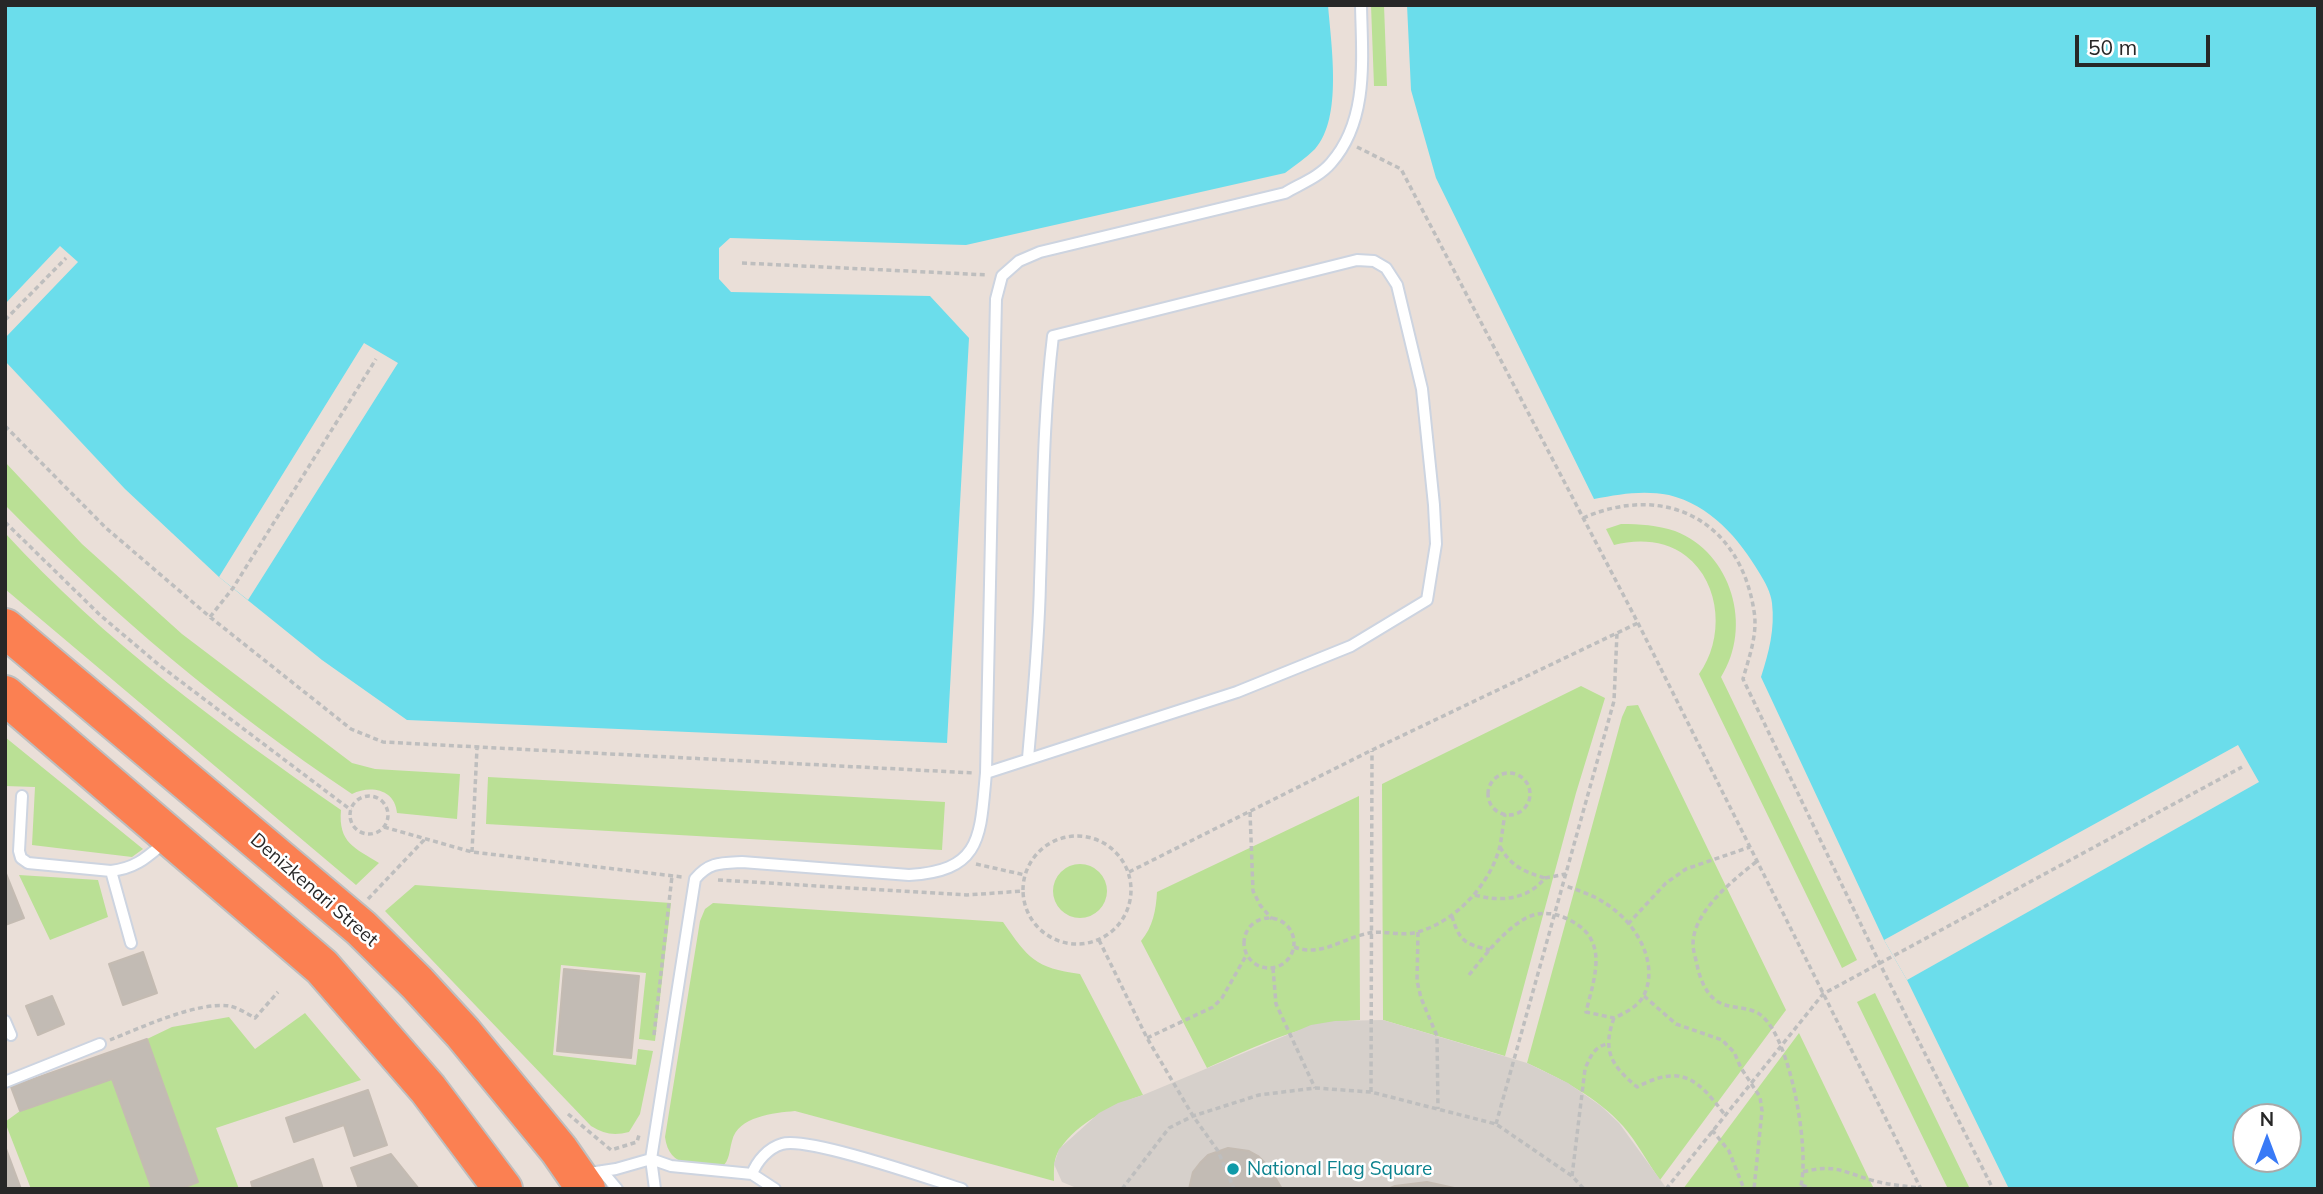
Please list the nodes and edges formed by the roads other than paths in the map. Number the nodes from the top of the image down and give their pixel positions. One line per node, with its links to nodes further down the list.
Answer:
1 (1362, 5): 5 (lane)
2 (5, 628): 16 (highway, Denizkenari Street)
3 (5, 695): 7 (highway)
4 (1028, 758): 4 (lane); 5 (lane)
5 (986, 773): 14 (lane)
6 (22, 796): 8 (lane)
7 (171, 837): 8 (lane); 17 (highway)
8 (111, 871): 9 (lane)
9 (131, 943)
10 (5, 1021): 11 (lane)
11 (11, 1035)
12 (100, 1044): 13 (lane)
13 (5, 1082)
14 (651, 1159): 15 (lane); 16 (lane); 19 (lane)
15 (752, 1174): 20 (lane); 21 (lane)
16 (588, 1178): 18 (lane)
17 (503, 1189)
18 (617, 1189)
19 (655, 1189)
20 (775, 1189)
21 (962, 1189)

